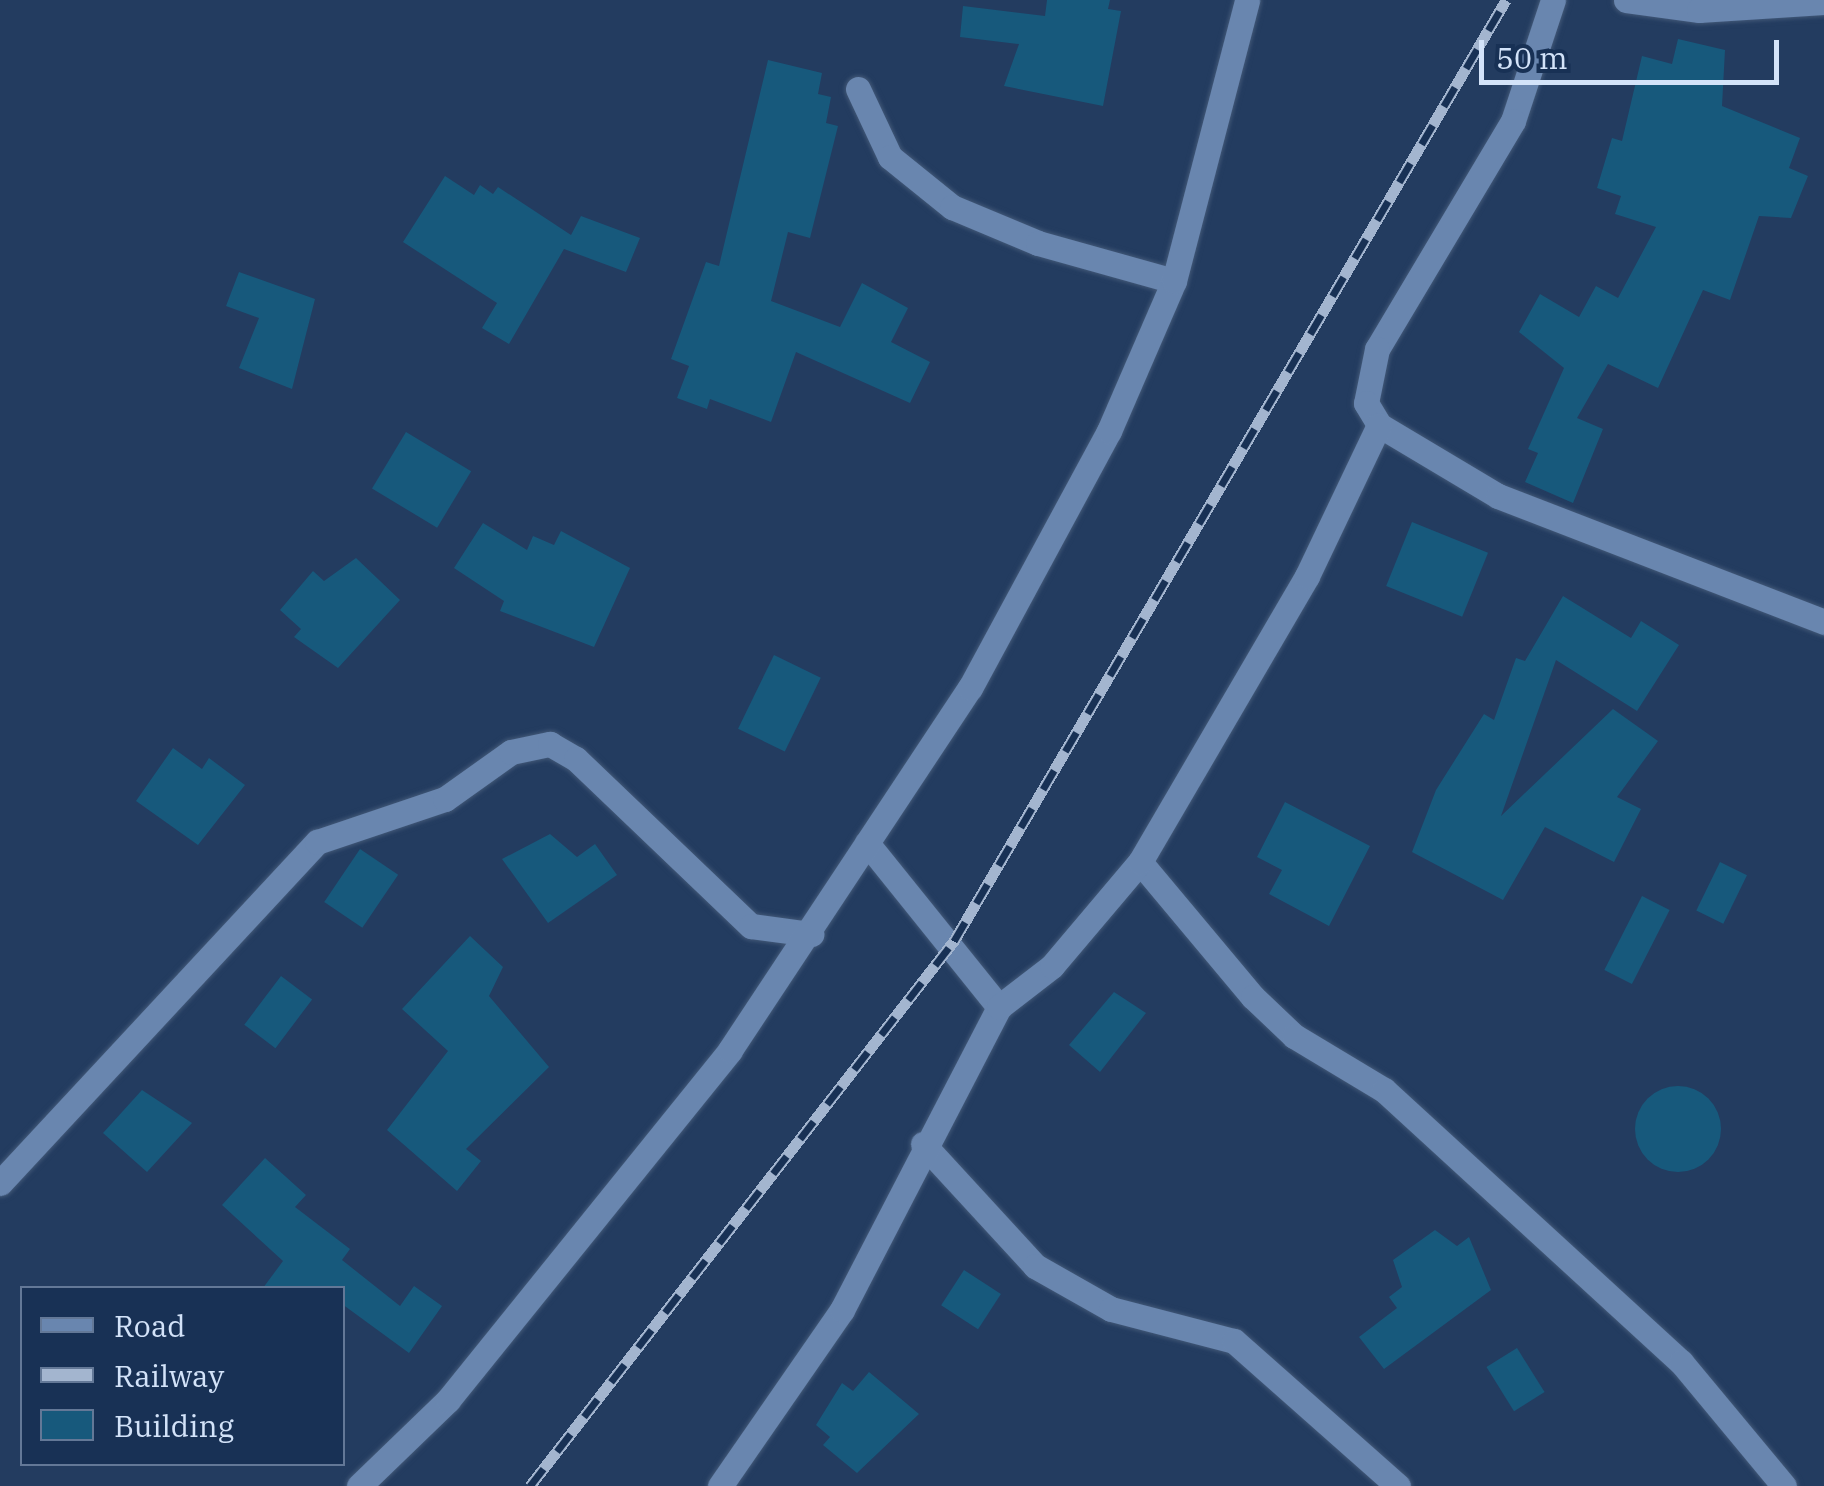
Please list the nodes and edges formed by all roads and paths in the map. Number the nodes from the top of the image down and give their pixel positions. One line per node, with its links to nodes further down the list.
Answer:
1 (1247, 0): 6 (street)
2 (1552, 0): 7 (street)
3 (1626, 0): 4 (street)
4 (1824, 2)
5 (858, 90): 6 (street)
6 (1174, 281): 9 (street)
7 (1380, 425): 8 (street); 10 (street)
8 (1824, 622)
9 (867, 844): 11 (street); 12 (street)
10 (1140, 862): 12 (street); 18 (street)
11 (812, 934): 14 (street); 15 (street)
12 (1000, 1007): 13 (street)
13 (923, 1144): 16 (street); 17 (street)
14 (0, 1182)
15 (359, 1486)
16 (720, 1486)
17 (1398, 1486)
18 (1784, 1486)

